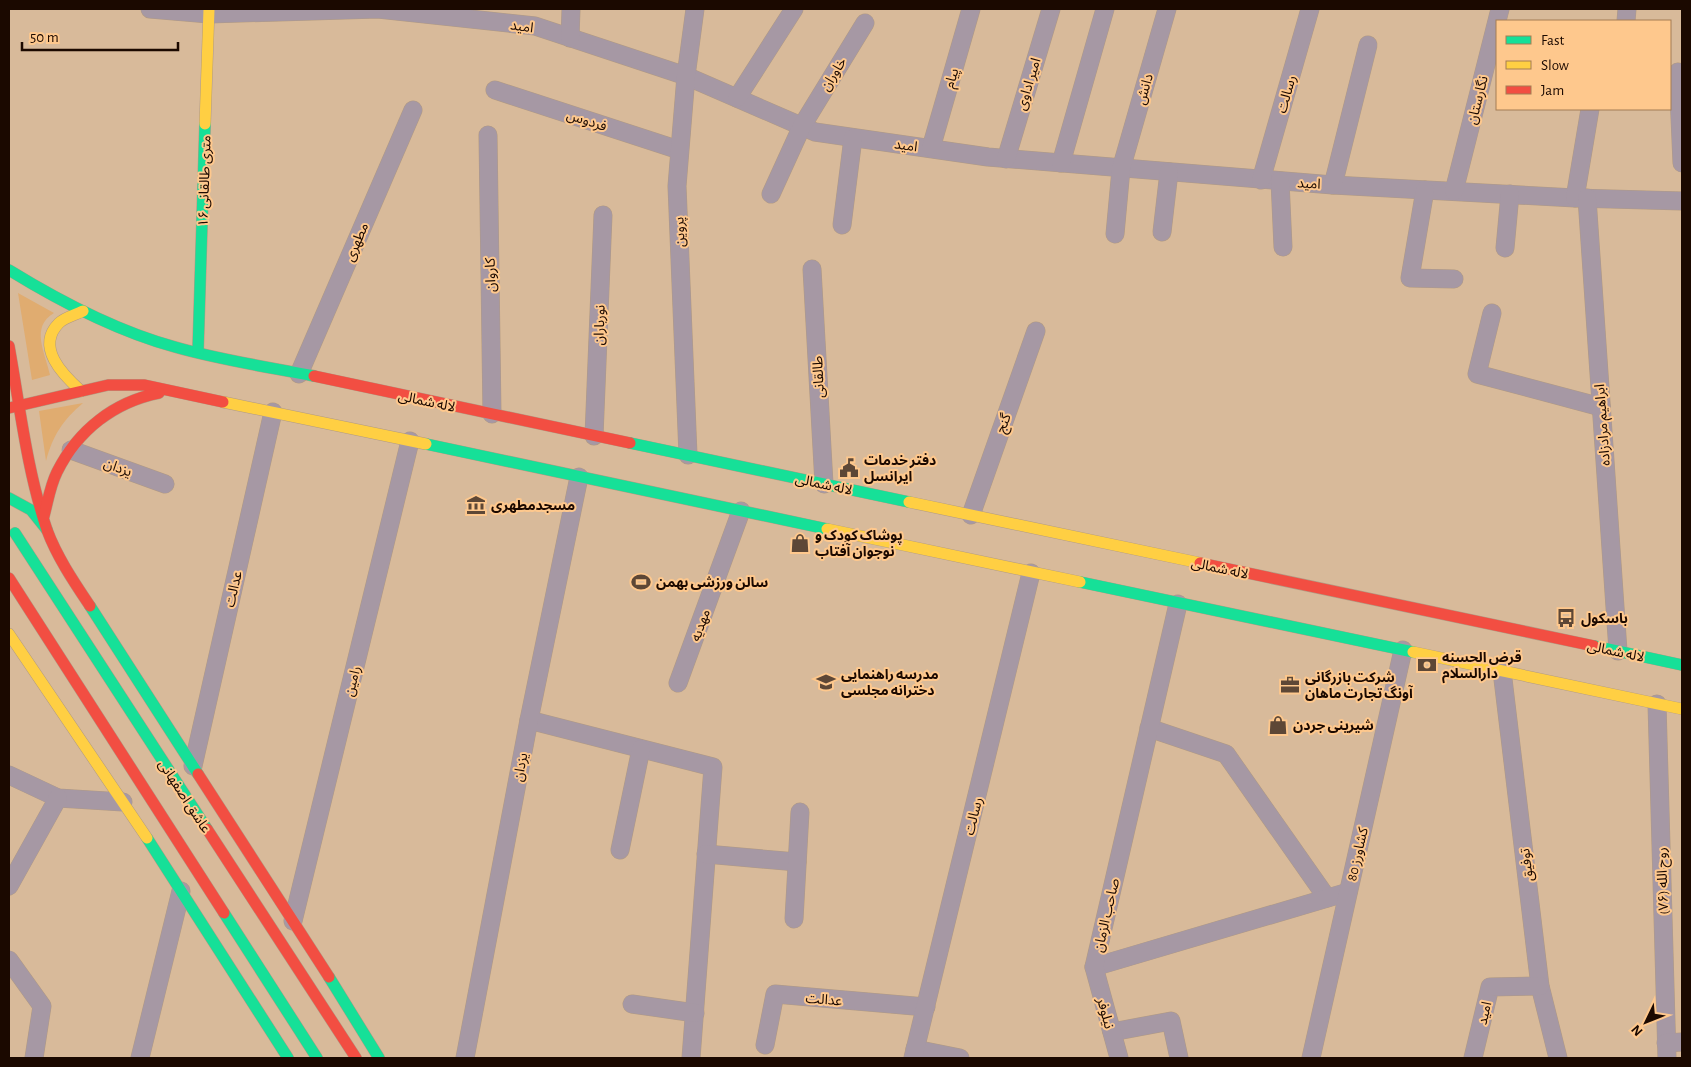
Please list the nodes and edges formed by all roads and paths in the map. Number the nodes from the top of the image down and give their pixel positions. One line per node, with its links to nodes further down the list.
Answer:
1 (150, 9): 11 (street, امید)
2 (572, 9): 15 (street)
3 (695, 9): 18 (street, پروین)
4 (794, 9): 20 (street)
5 (971, 9): 26 (street, پیام)
6 (1051, 9): 28 (street, امیر اداوی)
7 (1105, 9): 29 (street)
8 (1167, 9): 31 (street, دانش)
9 (1310, 9): 33 (street, رسالت)
10 (400, 10): 11 (street, امید); 12 (street, امید)
11 (209, 12): 55 (main road, ۱۶ متری طالقانی)
12 (463, 14): 15 (street, امید)
13 (865, 23): 23 (street, خاوران)
14 (1496, 25): 37 (street, نگارستان)
15 (570, 38): 18 (street, امید)
16 (1368, 46): 35 (street)
17 (1678, 72): 30 (street)
18 (686, 76): 20 (street, امید); 27 (street, پروین)
19 (495, 90): 27 (street, فردوس)
20 (737, 98): 23 (street, امید)
21 (413, 110): 56 (street, مطهری)
22 (1590, 110): 40 (street, ابراهیم مرادزاده)
23 (802, 126): 25 (street, امید); 38 (street, خاوران)
24 (488, 135): 63 (street, کاروان)
25 (853, 138): 26 (street, امید); 43 (street)
26 (931, 148): 28 (street, امید)
27 (679, 150): 67 (street, پروین)
28 (1006, 159): 29 (street, امید)
29 (1061, 163): 31 (street, امید)
30 (1682, 163)
31 (1121, 170): 32 (street, امید); 45 (street, دانش)
32 (1169, 172): 33 (street, امید); 44 (street)
33 (1261, 180): 34 (street, امید)
34 (1280, 181): 35 (street, امید); 46 (street)
35 (1333, 185): 36 (street, امید)
36 (1425, 190): 37 (street, امید); 50 (street)
37 (1454, 191): 39 (street, امید)
38 (771, 194)
39 (1510, 194): 40 (street, امید); 47 (street)
40 (1581, 198): 41 (street, امید); 60 (street, ابراهیم مرادزاده)
41 (1682, 200)
42 (603, 215): 64 (street, نورباران)
43 (842, 225)
44 (1162, 232)
45 (1115, 234)
46 (1283, 247)
47 (1505, 248)
48 (812, 269): 70 (street, طالقانی)
49 (9, 270): 51 (main road, لاله شمالی)
50 (1454, 279)
51 (83, 311): 55 (main road, لاله شمالی); 57 (main road)
52 (1492, 313): 60 (street)
53 (1036, 332): 73 (street, گنج)
54 (9, 346): 59 (main road)
55 (198, 352): 56 (main road, لاله شمالی)
56 (299, 374): 63 (main road, لاله شمالی)
57 (81, 391): 58 (main road); 59 (main road)
58 (174, 392): 62 (main road); 66 (main road)
59 (20, 405): 61 (main road); 74 (main road)
60 (1601, 407): 82 (street, ابراهیم مرادزاده)
61 (9, 408)
62 (273, 412): 65 (main road); 91 (street, عدالت)
63 (492, 414): 64 (main road, لاله شمالی)
64 (594, 436): 67 (main road, لاله شمالی)
65 (410, 441): 68 (main road); 104 (street, رامین)
66 (71, 450): 69 (street, یزدان); 74 (main road)
67 (688, 455): 70 (main road, لاله شمالی)
68 (579, 477): 72 (main road); 88 (street, یزدان)
69 (165, 484)
70 (824, 484): 73 (main road, لاله شمالی)
71 (9, 498): 75 (main road)
72 (741, 511): 77 (main road); 85 (street, مهدیه)
73 (971, 515): 82 (main road, لاله شمالی)
74 (44, 516): 75 (main road)
75 (47, 530): 91 (main road)
76 (15, 533): 119 (main road, عاشق اصفهانی)
77 (1031, 573): 79 (main road); 109 (street, رسالت)
78 (9, 578): 118 (main road)
79 (1178, 604): 81 (main road); 89 (street, صاحب الزمان)
80 (9, 634): 94 (main road)
81 (1403, 650): 84 (main road); 101 (street, کشاورز 80)
82 (1618, 651): 83 (main road, لاله شمالی)
83 (1682, 665)
84 (1502, 671): 86 (main road); 107 (street, توفیق)
85 (678, 683)
86 (1657, 704): 87 (main road); 113 (street, روح الله (۷۶))
87 (1682, 709)
88 (529, 720): 90 (street); 121 (street, یزدان)
89 (1149, 728): 102 (street); 106 (street, صاحب الزمان)
90 (642, 749): 96 (street); 97 (street)
91 (193, 766): 104 (main road)
92 (9, 775): 93 (street)
93 (58, 798): 94 (street); 99 (street)
94 (123, 802): 100 (main road)
95 (800, 812): 98 (street)
96 (620, 850)
97 (706, 854): 98 (street); 110 (street)
98 (798, 862): 103 (street)
99 (9, 886)
100 (181, 891): 116 (street); 117 (main road)
101 (1348, 892): 102 (street, صاحب الزمان); 126 (street, کشاورز 80)
102 (1327, 898): 106 (street, صاحب الزمان)
103 (794, 919)
104 (293, 921): 120 (main road)
105 (9, 960): 115 (street)
106 (1094, 968): 111 (street, نیلوفر)
107 (1540, 986): 127 (street, امید); 128 (street, توفیق)
108 (632, 1004): 110 (street)
109 (926, 1007): 112 (street, عدالت); 114 (street, رسالت)
110 (695, 1013): 122 (street)
111 (1112, 1032): 124 (street, نیلوفر); 125 (street)
112 (764, 1045)
113 (1672, 1048)
114 (914, 1054): 123 (street)
115 (34, 1058)
116 (140, 1058)
117 (288, 1058)
118 (318, 1058)
119 (356, 1058)
120 (378, 1058)
121 (465, 1058)
122 (691, 1058)
123 (960, 1058)
124 (1119, 1058)
125 (1179, 1058)
126 (1311, 1058)
127 (1473, 1058)
128 (1558, 1058)

